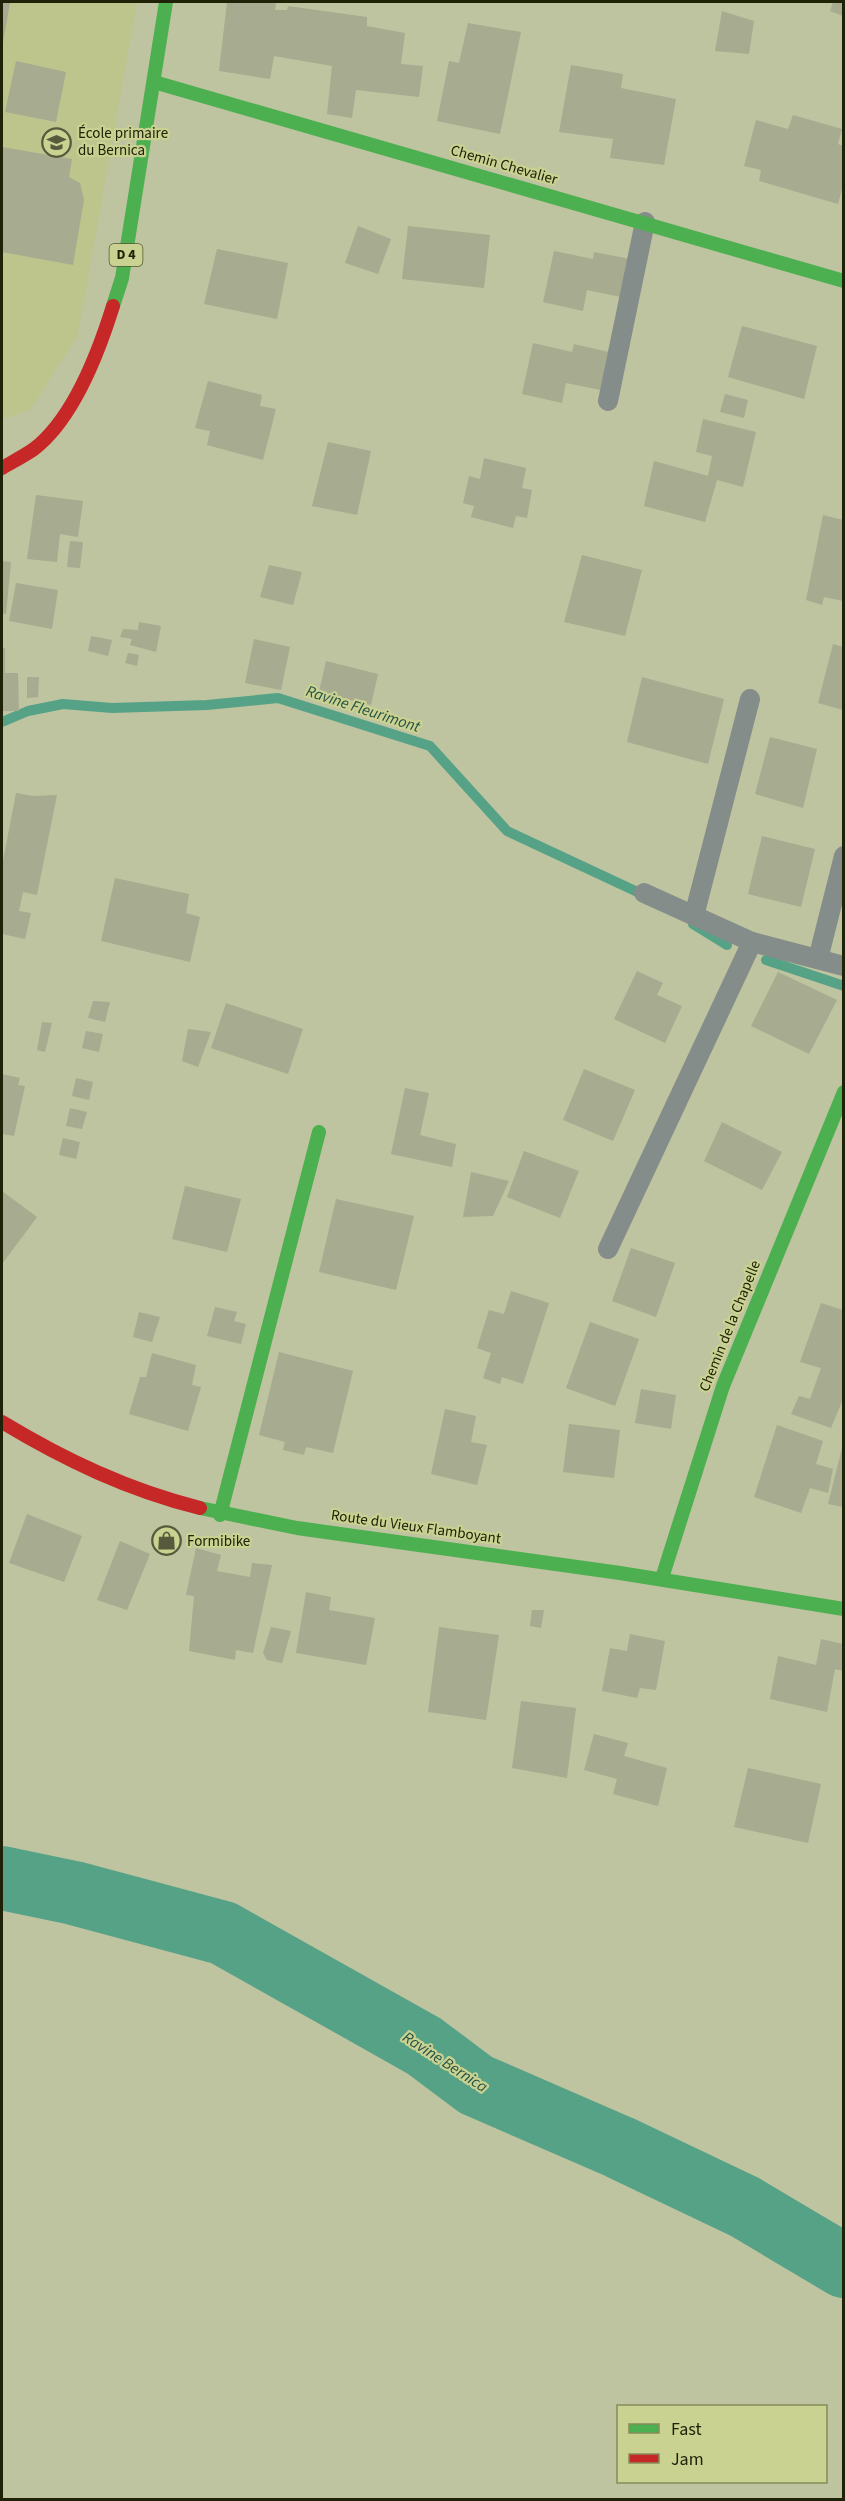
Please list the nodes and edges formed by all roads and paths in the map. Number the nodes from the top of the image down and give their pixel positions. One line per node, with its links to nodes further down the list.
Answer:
1 (166, 2): 2 (street, D 4)
2 (154, 82): 3 (street, Chemin Chevalier); 6 (street, D 4)
3 (645, 222): 4 (street, Chemin Chevalier); 5 (lane)
4 (843, 281)
5 (608, 401)
6 (2, 468)
7 (750, 699): 10 (lane)
8 (843, 856): 12 (lane)
9 (644, 893): 10 (lane)
10 (694, 916): 11 (lane)
11 (752, 942): 12 (lane); 16 (lane)
12 (818, 959): 13 (lane)
13 (843, 966)
14 (843, 1092): 19 (street, Chemin de la Chapelle)
15 (319, 1132): 18 (street)
16 (608, 1249)
17 (2, 1422): 18 (street, Route du Vieux Flamboyant)
18 (220, 1515): 19 (street, Route du Vieux Flamboyant)
19 (662, 1578): 20 (street, Route du Vieux Flamboyant)
20 (843, 1609)

